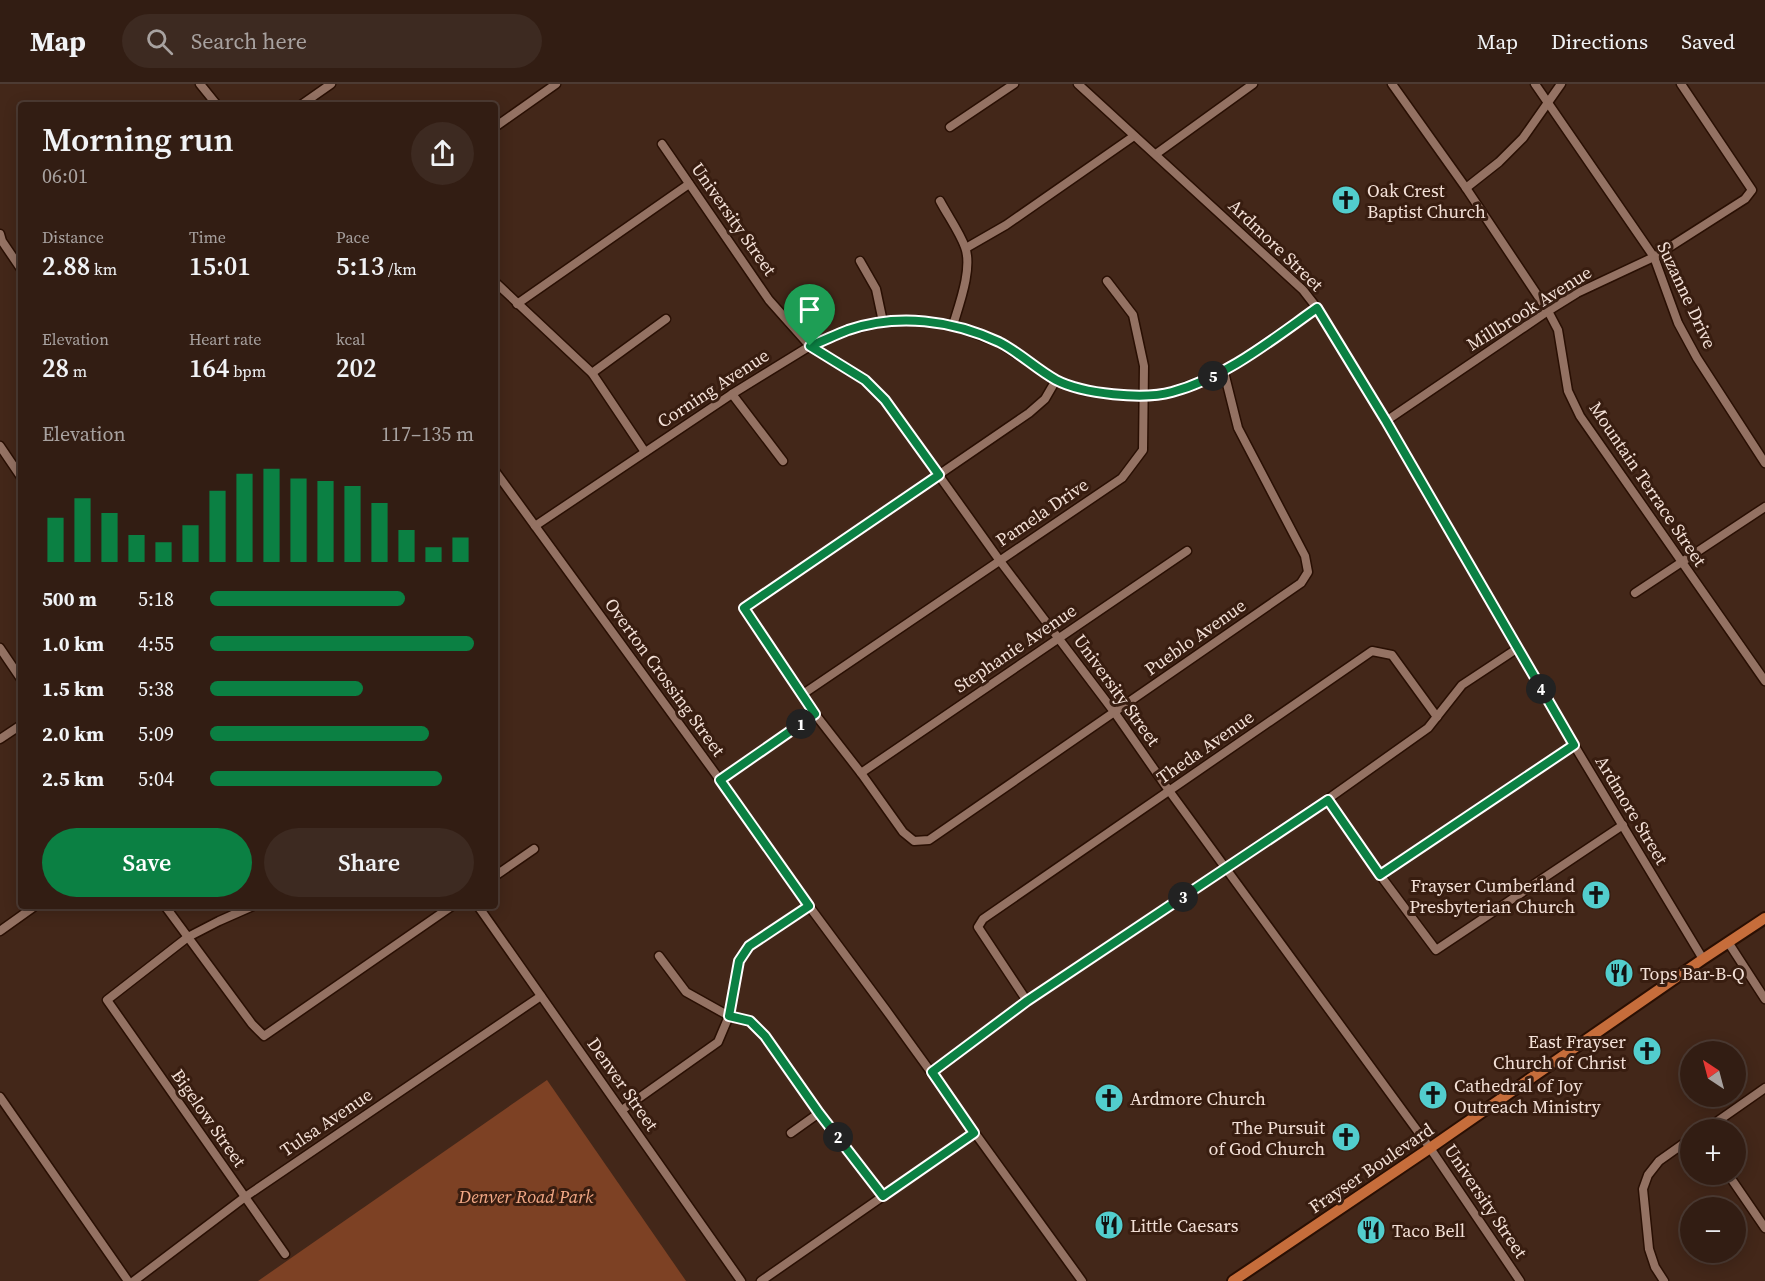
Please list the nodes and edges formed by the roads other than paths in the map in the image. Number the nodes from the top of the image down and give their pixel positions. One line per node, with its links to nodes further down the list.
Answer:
1 (200, 84): 11 (street)
2 (332, 84): 12 (street)
3 (556, 84): 14 (street)
4 (1014, 84): 15 (street)
5 (1078, 84): 16 (street, Ardmore Street)
6 (1252, 84): 18 (street)
7 (1392, 84): 20 (street, Mountain Terrace Street)
8 (1535, 84): 13 (street, Suzanne Drive)
9 (1561, 84): 13 (street)
10 (1681, 84): 24 (street, Millbrook Avenue)
11 (215, 102)
12 (305, 102)
13 (1548, 102): 20 (street); 24 (street, Suzanne Drive)
14 (498, 125)
15 (950, 127)
16 (1134, 136): 18 (street, Ardmore Street); 23 (street)
17 (662, 144): 19 (street, University Street)
18 (1156, 154): 30 (street, Ardmore Street)
19 (689, 184): 29 (street); 35 (street, University Street)
20 (1466, 188): 31 (street, Mountain Terrace Street)
21 (940, 201): 23 (street)
22 (0, 234): 26 (street)
23 (966, 248): 34 (street)
24 (1654, 257): 31 (street, Millbrook Avenue); 45 (street, Suzanne Drive)
25 (860, 261): 33 (street)
26 (18, 265)
27 (1107, 281): 40 (street, Pamela Drive)
28 (498, 285): 29 (street)
29 (517, 304): 37 (street)
30 (1317, 308): 36 (street, Corning Avenue); 41 (street, Ardmore Street)
31 (1548, 311): 41 (street, Millbrook Avenue); 53 (street, Mountain Terrace Street)
32 (666, 319): 37 (street)
33 (883, 322): 34 (street, Corning Avenue); 35 (street, Corning Avenue)
34 (953, 326): 38 (street, Corning Avenue)
35 (810, 346): 39 (street, Corning Avenue); 48 (street, University Street)
36 (1224, 372): 40 (street, Corning Avenue); 61 (street, Pueblo Avenue)
37 (592, 374): 43 (street)
38 (1056, 380): 40 (street, Corning Avenue); 48 (street)
39 (732, 394): 43 (street, Corning Avenue); 44 (street)
40 (1143, 396): 52 (street, Pamela Drive)
41 (1386, 421): 57 (street, Ardmore Street)
42 (0, 446): 46 (street)
43 (645, 452): 50 (street, Corning Avenue)
44 (783, 461)
45 (1765, 463)
46 (18, 473)
47 (498, 475): 50 (street, Overton Crossing Street)
48 (939, 475): 52 (street, University Street); 60 (street)
49 (1765, 507): 53 (street)
50 (535, 526): 68 (street, Overton Crossing Street)
51 (1187, 551): 55 (street, Stephanie Avenue)
52 (1000, 561): 55 (street, University Street); 60 (street, Pamela Drive)
53 (1681, 562): 54 (street); 59 (street, Mountain Terrace Street)
54 (1635, 593)
55 (1059, 638): 61 (street, University Street); 67 (street, Stephanie Avenue)
56 (0, 648): 58 (street)
57 (1518, 648): 63 (street); 66 (street, Ardmore Street)
58 (18, 675)
59 (1765, 681)
60 (803, 694): 62 (street)
61 (1115, 713): 67 (street, Pueblo Avenue); 69 (street, University Street)
62 (815, 714): 67 (street); 68 (street)
63 (1437, 717): 69 (street, Theda Avenue); 70 (street)
64 (18, 726): 65 (street)
65 (0, 739)
66 (1574, 745): 71 (street, Ardmore Street); 75 (street)
67 (861, 772)
68 (720, 780): 76 (street, Overton Crossing Street)
69 (1170, 792): 73 (street, University Street); 90 (street, Theda Avenue)
70 (1328, 800): 73 (street); 75 (street)
71 (1623, 825): 75 (street); 87 (street, Ardmore Street)
72 (534, 849): 74 (street)
73 (1227, 868): 90 (street); 101 (street, University Street)
74 (498, 874)
75 (1380, 875)
76 (809, 906): 91 (street); 92 (street, Overton Crossing Street)
77 (31, 909): 83 (street)
78 (167, 909): 84 (street)
79 (246, 909): 84 (street)
80 (448, 909): 84 (street)
81 (480, 909): 88 (street, Denver Street)
82 (1765, 918): 85 (main road, Frayser Boulevard)
83 (0, 931)
84 (188, 937): 104 (street, Bigelow Street)
85 (1728, 942): 87 (main road, Frayser Boulevard); 89 (street)
86 (659, 956): 91 (street)
87 (1702, 959): 101 (main road, Frayser Boulevard)
88 (541, 996): 95 (street, Denver Street); 104 (street, Tulsa Avenue)
89 (1765, 999)
90 (1027, 1001): 92 (street)
91 (729, 1016): 95 (street); 96 (street)
92 (932, 1072): 99 (street, Overton Crossing Street)
93 (1765, 1088): 97 (street)
94 (0, 1097): 107 (street)
95 (622, 1110): 109 (street, Denver Street)
96 (819, 1113): 98 (street); 103 (street)
97 (1721, 1119)
98 (791, 1132)
99 (974, 1133): 103 (street); 111 (street, Overton Crossing Street)
100 (1680, 1146): 114 (street)
101 (1430, 1148): 112 (main road, Frayser Boulevard); 113 (street, University Street)
102 (1736, 1185): 105 (street)
103 (883, 1196): 110 (street)
104 (244, 1197): 106 (street, Bigelow Street); 108 (street, Tulsa Avenue)
105 (1765, 1228)
106 (285, 1254)
107 (128, 1281)
108 (134, 1281)
109 (741, 1281)
110 (761, 1281)
111 (1082, 1281)
112 (1233, 1281)
113 (1520, 1281)
114 (1664, 1281)

